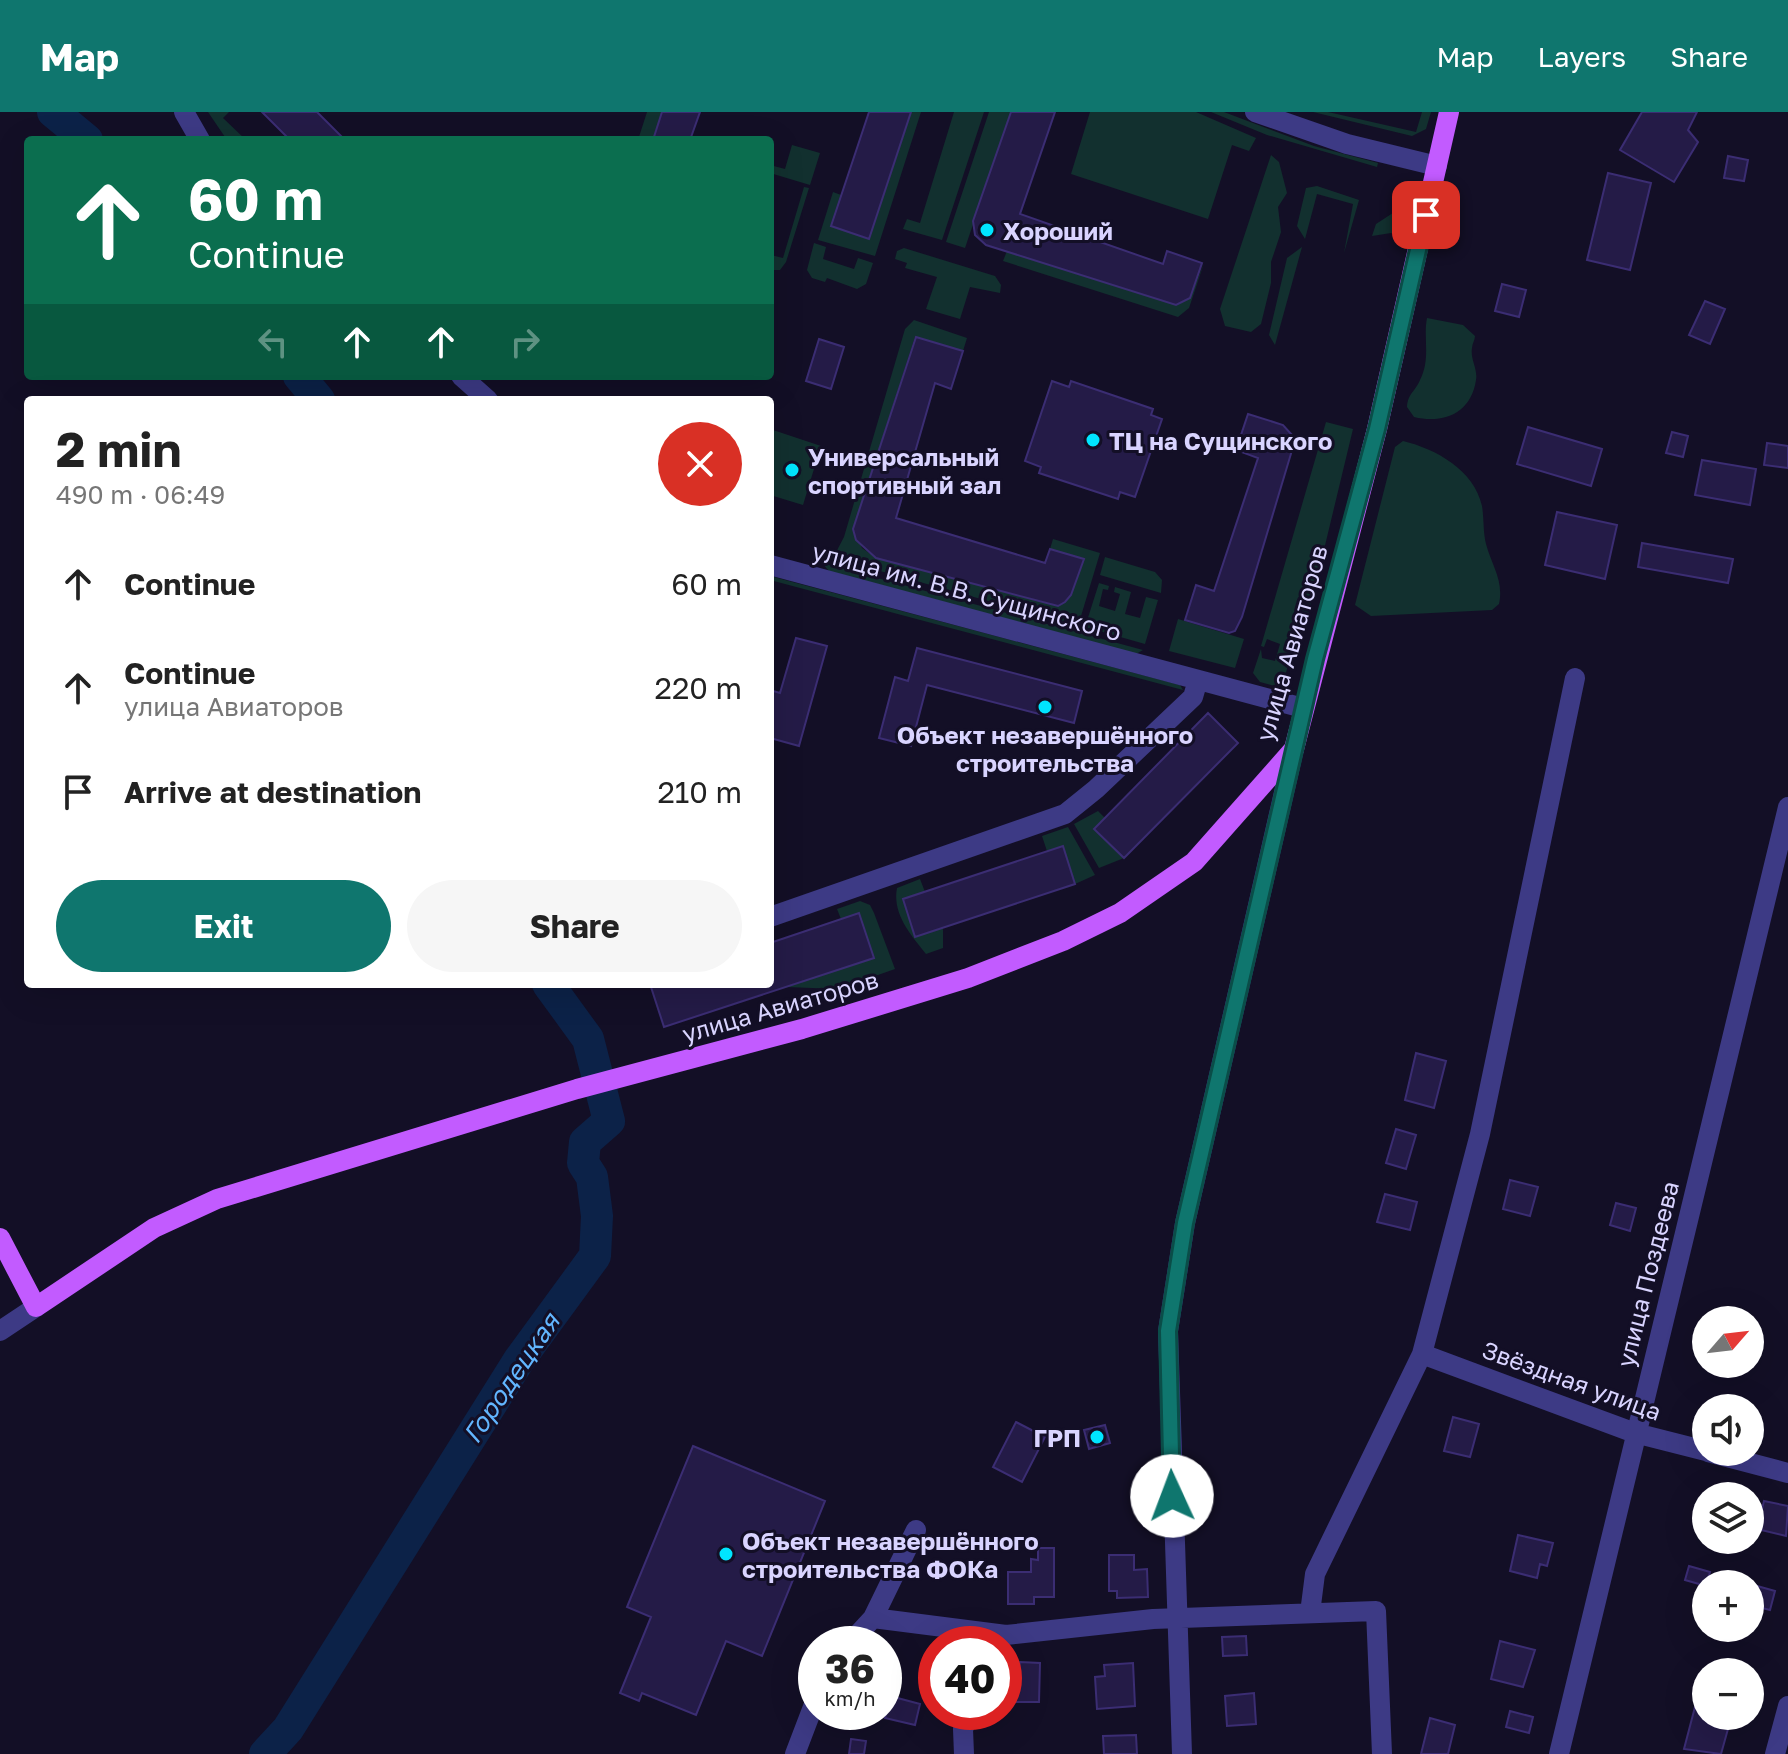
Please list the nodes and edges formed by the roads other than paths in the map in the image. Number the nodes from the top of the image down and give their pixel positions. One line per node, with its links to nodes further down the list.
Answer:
1 (184, 112): 4 (street)
2 (1255, 112): 5 (street)
3 (1449, 112): 5 (main road, улица Авиаторов)
4 (198, 136)
5 (1437, 166): 11 (main road, улица Авиаторов)
6 (466, 380): 7 (street)
7 (484, 396)
8 (774, 566): 10 (street, улица им. В.В. Сущинского)
9 (1575, 678): 18 (street)
10 (1198, 680): 11 (street, улица им. В.В. Сущинского); 14 (street)
11 (1303, 708): 12 (main road, улица Авиаторов)
12 (1294, 749): 16 (main road, улица Авиаторов); 26 (street)
13 (1788, 807): 19 (street, улица Поздеева)
14 (774, 916)
15 (0, 1238): 16 (main road)
16 (36, 1307): 17 (street)
17 (0, 1331)
18 (1422, 1354): 19 (street, Звёздная улица); 24 (street)
19 (1635, 1433): 20 (street, Звёздная улица); 37 (street, улица Поздеева)
20 (1692, 1448)
21 (1761, 1466): 22 (street, Звёздная улица)
22 (1788, 1473)
23 (916, 1530): 25 (street)
24 (1310, 1613): 26 (street); 36 (street)
25 (873, 1618): 27 (street); 28 (street)
26 (1176, 1618): 29 (street); 35 (street)
27 (866, 1626)
28 (923, 1626)
29 (1022, 1637)
30 (1788, 1706): 38 (street)
31 (804, 1730): 33 (street)
32 (963, 1730): 34 (street)
33 (795, 1754)
34 (964, 1754)
35 (1182, 1754)
36 (1382, 1754)
37 (1559, 1754)
38 (1775, 1754)

